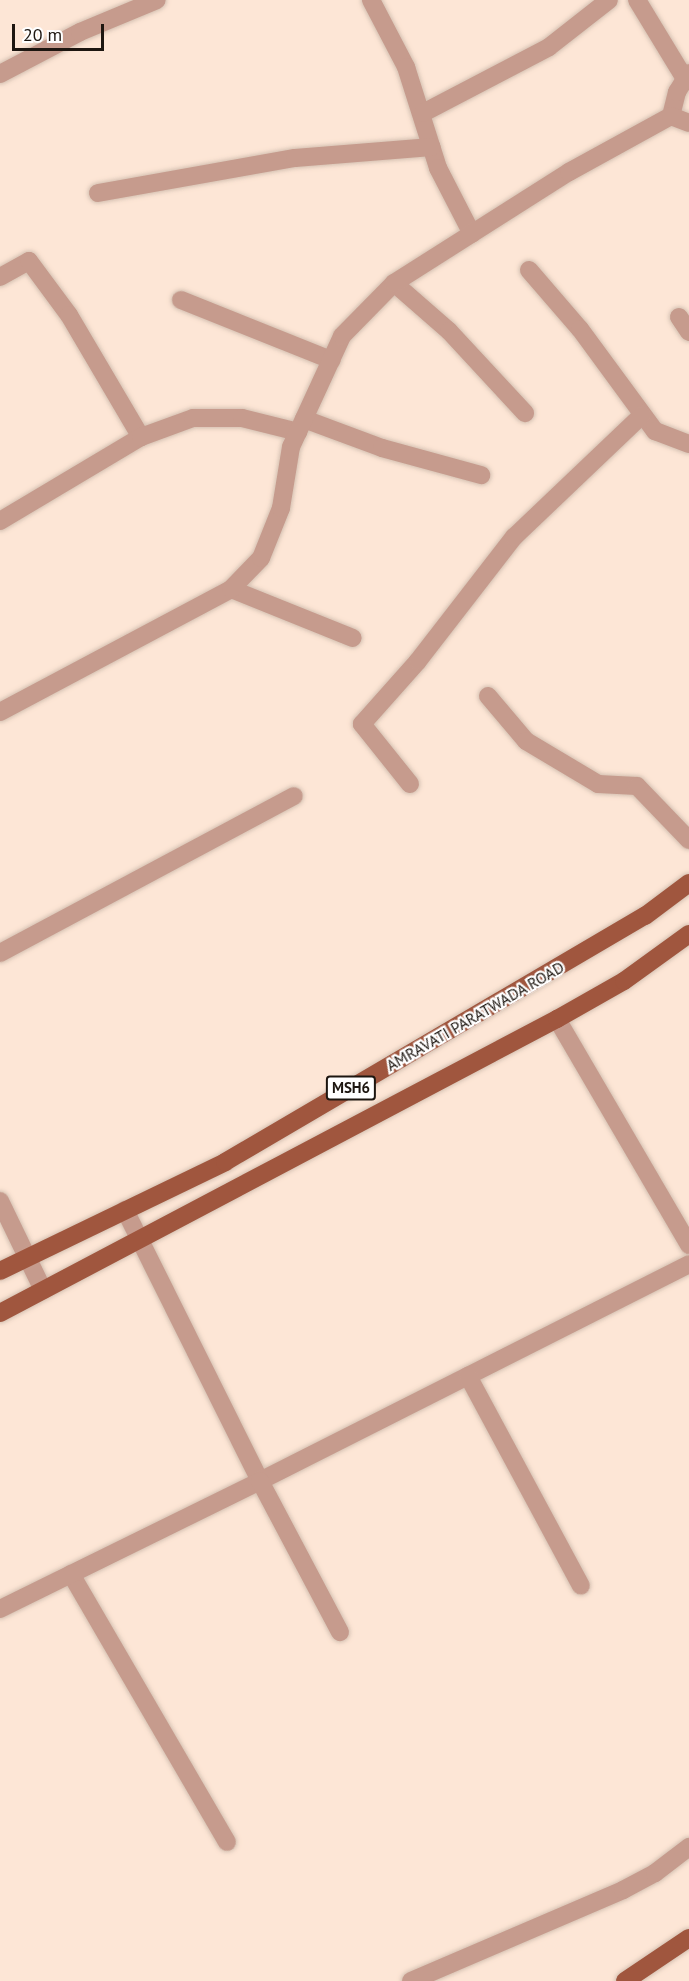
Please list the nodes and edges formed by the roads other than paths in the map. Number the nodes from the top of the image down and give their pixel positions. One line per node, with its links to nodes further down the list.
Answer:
1 (157, 0): 5 (street)
2 (371, 0): 7 (street)
3 (609, 0): 7 (street)
4 (637, 0): 6 (street)
5 (0, 74)
6 (687, 76): 8 (street)
7 (423, 113): 10 (street)
8 (671, 116): 9 (street); 12 (street)
9 (689, 123)
10 (432, 147): 11 (street); 12 (street)
11 (98, 193)
12 (472, 234): 15 (street)
13 (529, 270): 19 (street)
14 (0, 277): 21 (street)
15 (394, 283): 17 (street); 18 (street)
16 (181, 300): 17 (street)
17 (331, 360): 20 (street)
18 (525, 413)
19 (642, 415): 22 (street); 29 (street)
20 (301, 425): 21 (street); 23 (street); 25 (street)
21 (141, 437): 24 (street)
22 (689, 444)
23 (482, 475)
24 (0, 521)
25 (231, 589): 26 (street); 28 (street)
26 (353, 638)
27 (488, 696): 31 (street)
28 (0, 712)
29 (410, 784)
30 (294, 796): 34 (street)
31 (689, 840)
32 (689, 883): 37 (main road, AMRAVATI PARATWADA ROAD / MSH6)
33 (689, 934): 35 (main road, MSH6)
34 (0, 953)
35 (557, 1019): 38 (main road, MSH6); 39 (street)
36 (0, 1201): 40 (street)
37 (125, 1210): 38 (street); 40 (main road, AMRAVATI PARATWADA ROAD / MSH6)
38 (137, 1240): 43 (main road, MSH6); 46 (street)
39 (689, 1245)
40 (27, 1258): 42 (main road, AMRAVATI PARATWADA ROAD / MSH6); 43 (street)
41 (689, 1264): 45 (street)
42 (0, 1271)
43 (43, 1290): 44 (main road, MSH6)
44 (0, 1313)
45 (468, 1376): 46 (street); 48 (street)
46 (260, 1481): 47 (street); 50 (street)
47 (71, 1574): 49 (street); 51 (street)
48 (581, 1586)
49 (0, 1609)
50 (340, 1632)
51 (227, 1842)
52 (689, 1847): 54 (street)
53 (689, 1938): 55 (main road)
54 (411, 1981)
55 (625, 1981)

